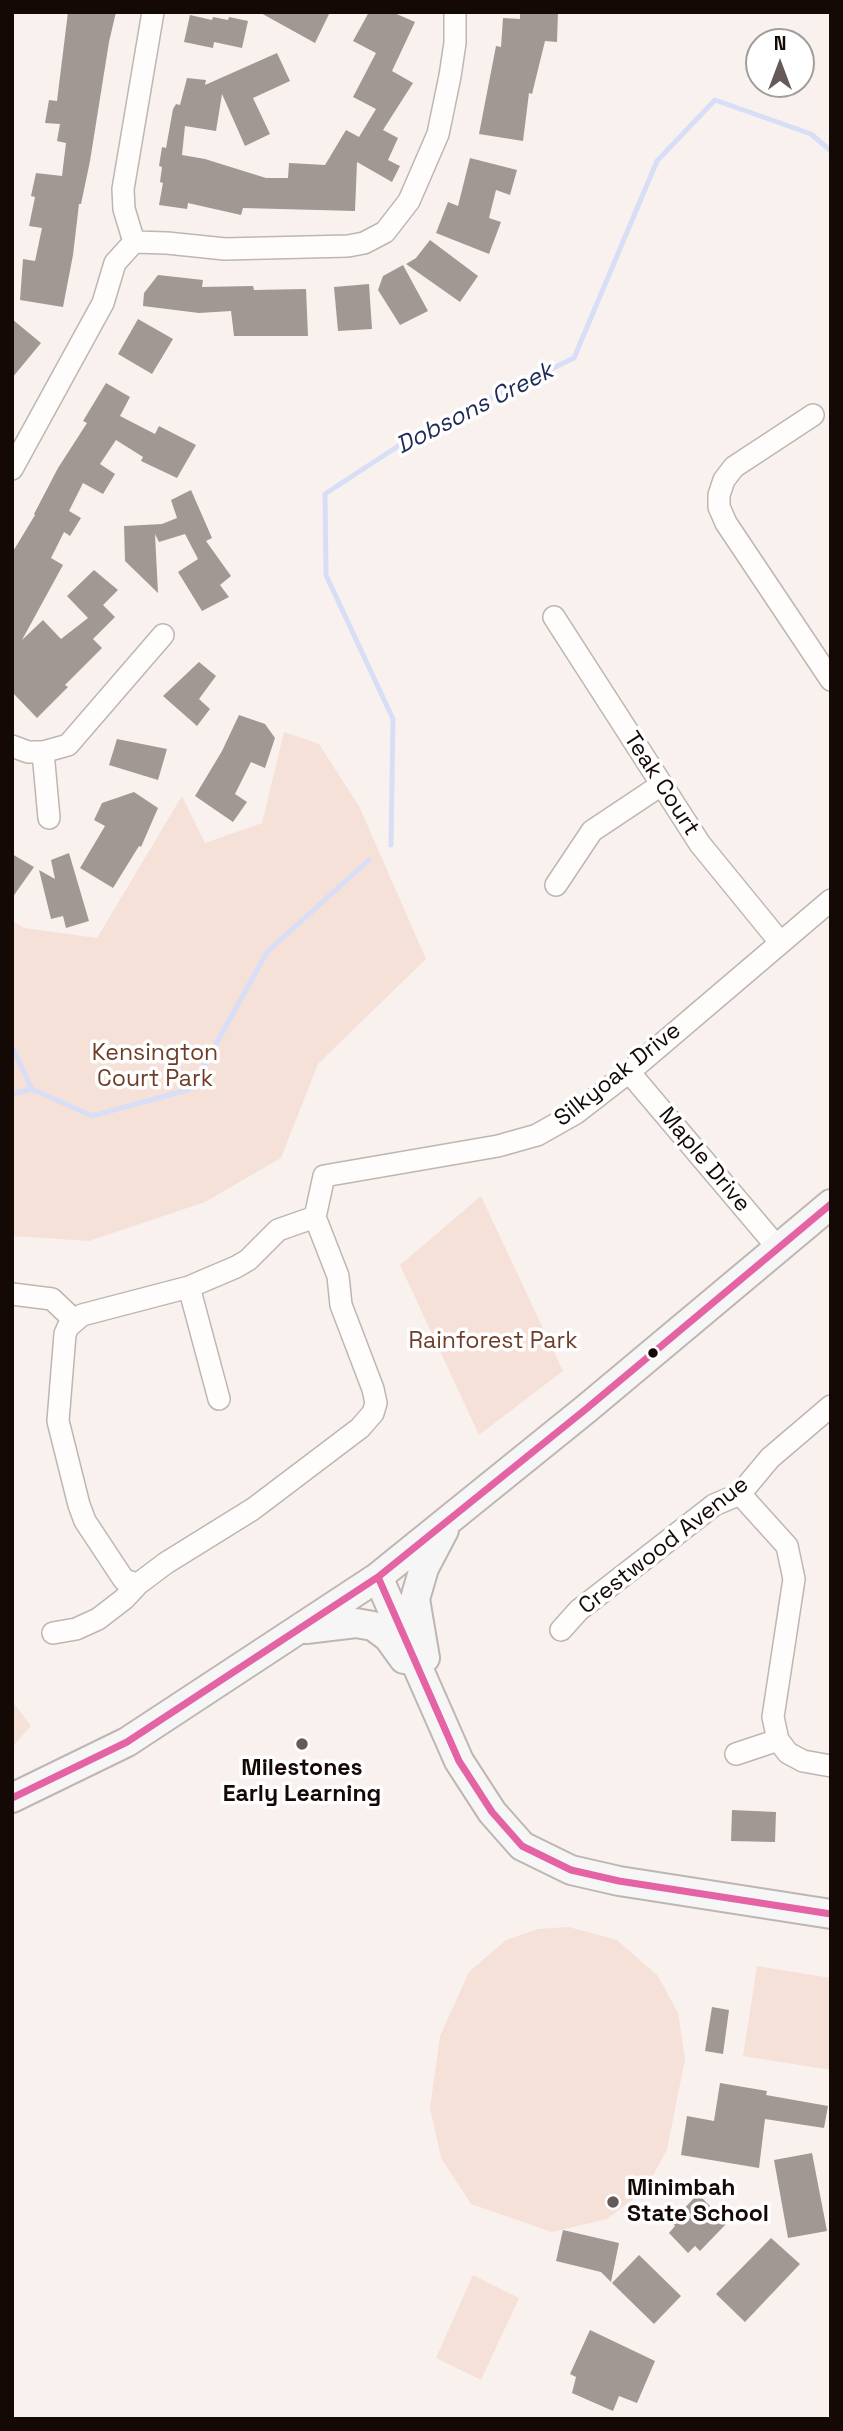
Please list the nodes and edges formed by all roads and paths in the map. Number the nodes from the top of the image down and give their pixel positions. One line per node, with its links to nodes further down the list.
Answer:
1 (153, 12): 3 (street)
2 (455, 12): 3 (street)
3 (134, 242): 5 (street)
4 (813, 415): 9 (street)
5 (21, 433): 6 (street)
6 (12, 469)
7 (554, 617): 13 (street, Teak Court)
8 (163, 635): 12 (street)
9 (822, 648): 10 (street)
10 (831, 680)
11 (12, 746): 12 (street)
12 (43, 752): 14 (street)
13 (661, 785): 15 (street); 17 (street, Teak Court)
14 (49, 818)
15 (556, 885)
16 (831, 900): 17 (street, Silkyoak Drive)
17 (780, 942): 18 (street, Silkyoak Drive)
18 (629, 1072): 20 (street, Silkyoak Drive); 21 (street, Maple Drive)
19 (831, 1204): 21 (main road)
20 (314, 1217): 22 (street); 30 (street)
21 (778, 1248): 28 (main road)
22 (189, 1287): 24 (street); 25 (street)
23 (12, 1294): 24 (street)
24 (74, 1320): 30 (street)
25 (219, 1399)
26 (831, 1406): 27 (street, Crestwood Avenue)
27 (740, 1494): 32 (street, Crestwood Avenue); 35 (street)
28 (449, 1521): 29 (main road); 34 (main road)
29 (378, 1577): 31 (main road); 34 (main road)
30 (138, 1584): 33 (street)
31 (297, 1630): 34 (main road); 38 (main road)
32 (561, 1630)
33 (53, 1633)
34 (432, 1698): 39 (main road)
35 (778, 1740): 36 (street); 37 (street)
36 (736, 1754)
37 (831, 1766)
38 (12, 1798)
39 (831, 1913)

